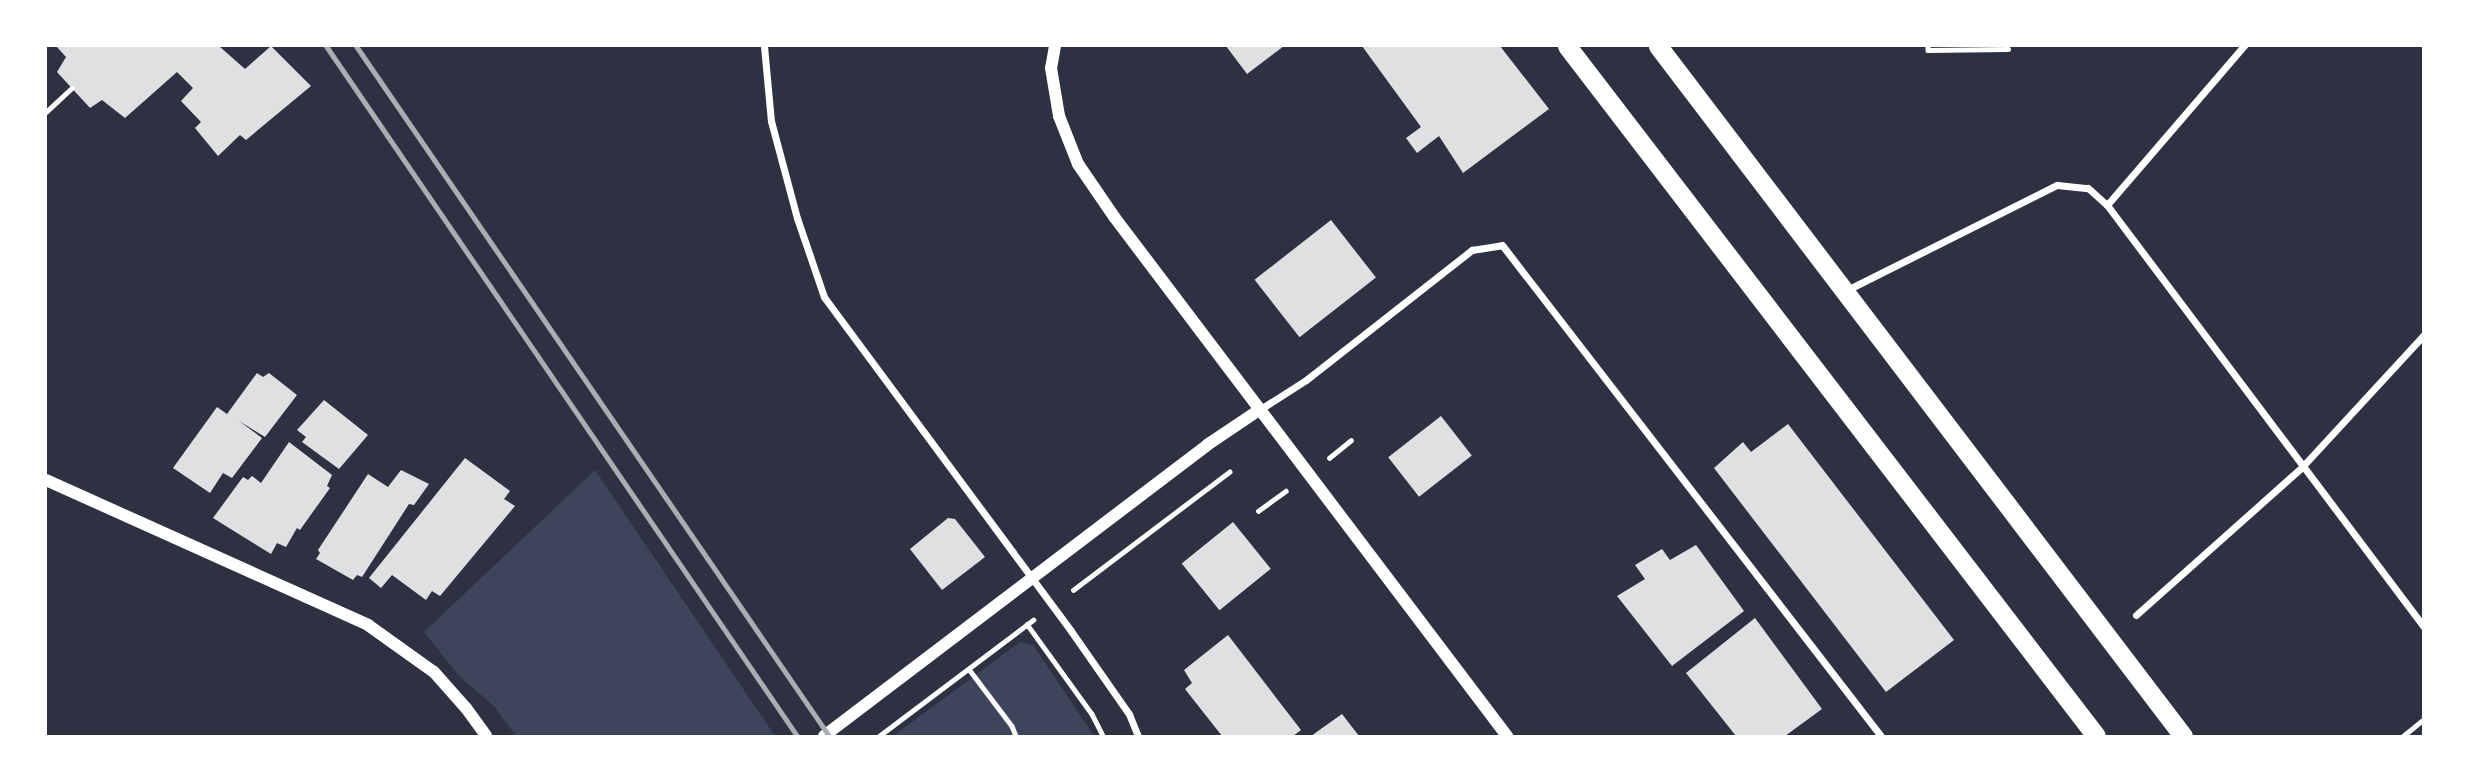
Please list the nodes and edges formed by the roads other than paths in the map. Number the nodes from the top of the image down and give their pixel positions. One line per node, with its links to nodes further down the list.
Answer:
1 (764, 46): 12 (street)
2 (1055, 46): 9 (street)
3 (1567, 46): 20 (highway)
4 (1658, 46): 7 (highway)
5 (2245, 46): 6 (street)
6 (2107, 205): 7 (street); 10 (street)
7 (1845, 292): 21 (highway)
8 (2424, 335): 10 (street)
9 (1259, 410): 12 (street); 18 (street); 19 (street)
10 (2302, 467): 13 (street); 14 (street)
11 (46, 480): 15 (street)
12 (1032, 579): 16 (street); 17 (street)
13 (2136, 615)
14 (2424, 627)
15 (486, 737)
16 (824, 737)
17 (1138, 737)
18 (1507, 737)
19 (1881, 737)
20 (2096, 737)
21 (2183, 737)

